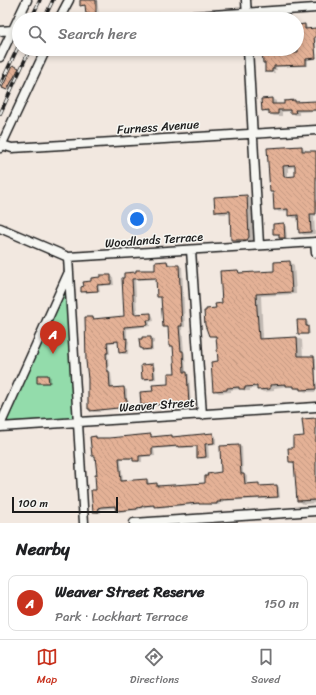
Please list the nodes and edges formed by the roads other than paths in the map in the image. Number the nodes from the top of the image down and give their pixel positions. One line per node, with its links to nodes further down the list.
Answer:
1 (27, 0): 5 (street)
2 (69, 0): 6 (street)
3 (246, 0): 7 (street)
4 (316, 8): 8 (street)
5 (21, 12)
6 (63, 12)
7 (246, 12)
8 (281, 12)
9 (12, 30): 10 (street)
10 (0, 31)
11 (12, 32): 14 (street)
12 (43, 56): 17 (street)
13 (248, 56): 16 (street)
14 (0, 57)
15 (316, 130): 16 (street, Furness Avenue)
16 (253, 134): 17 (street, Furness Avenue); 20 (street)
17 (1, 147)
18 (0, 228): 23 (street, Woodlands Terrace)
19 (316, 242): 20 (street, Woodlands Terrace); 22 (street)
20 (259, 245): 21 (street, Woodlands Terrace)
21 (191, 250): 23 (street, Woodlands Terrace); 26 (street)
22 (316, 253)
23 (68, 257): 24 (street)
24 (69, 273): 27 (street); 28 (street)
25 (316, 407): 26 (street, Weaver Street)
26 (202, 414): 27 (street, Weaver Street)
27 (78, 422): 28 (street, Weaver Street); 30 (street)
28 (0, 426)
29 (316, 511): 31 (street)
30 (84, 523)
31 (134, 523)

